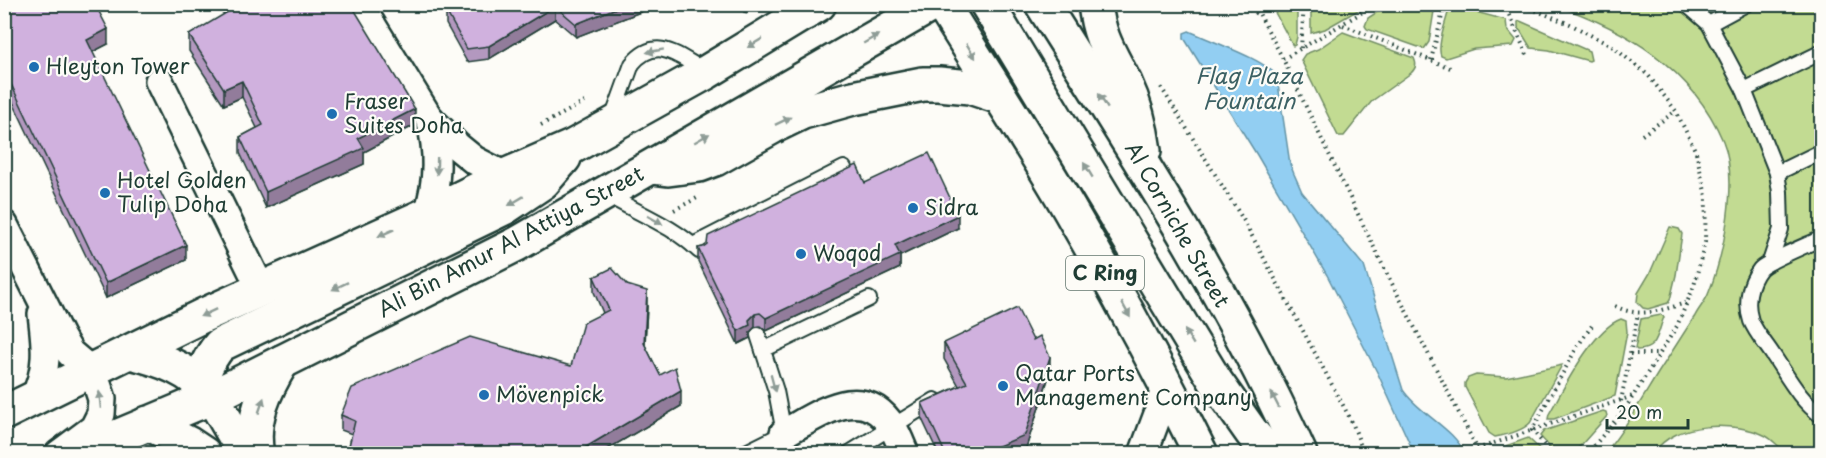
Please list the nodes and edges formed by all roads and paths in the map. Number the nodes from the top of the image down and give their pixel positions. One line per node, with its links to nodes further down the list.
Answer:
1 (359, 4): 33 (street)
2 (933, 4): 39 (main road, Ali Bin Amur Al Attiya Street, one-way to 2)
3 (942, 4): 31 (main road, C Ring, one-way to 31)
4 (987, 4): 89 (main road, one-way to 4)
5 (1042, 4): 41 (main road, Al Corniche Street, one-way to 5)
6 (1095, 4): 41 (main road)
7 (1239, 4): 17 (path)
8 (1254, 4): 17 (path)
9 (1304, 4): 20 (path)
10 (1376, 4): 19 (path)
11 (1445, 4): 24 (path)
12 (1504, 4): 22 (path)
13 (1519, 4): 32 (path)
14 (1686, 4): 18 (lane)
15 (1746, 4): 18 (lane)
16 (811, 7): 26 (main road, one-way to 26)
17 (1259, 15): 23 (path)
18 (1709, 24): 30 (lane)
19 (1343, 25): 20 (path); 24 (path)
20 (1301, 48): 23 (path)
21 (1821, 52): 30 (lane)
22 (1528, 57)
23 (1283, 59): 77 (path)
24 (1431, 60): 25 (path)
25 (1453, 69)
26 (707, 72): 28 (lane, one-way to 28); 34 (main road)
27 (159, 81): 51 (street)
28 (626, 81): 34 (lane); 35 (path)
29 (1159, 84): 91 (path)
30 (1744, 90): 42 (lane)
31 (1000, 97): 39 (main road, one-way to 31); 65 (main road, C Ring, one-way to 65)
32 (1676, 111): 36 (path); 54 (path)
33 (429, 118): 43 (street); 46 (street, one-way to 46)
34 (609, 126): 37 (main road)
35 (535, 128)
36 (1642, 135)
37 (572, 147): 43 (main road); 66 (main road, one-way to 66)
38 (1821, 151): 42 (lane)
39 (652, 167): 44 (main road, Ali Bin Amur Al Attiya Street)
40 (844, 168): 47 (lane, one-way to 40)
41 (1146, 168): 90 (main road, Al Corniche Street, one-way to 41)
42 (1777, 173): 50 (lane)
43 (505, 176): 46 (main road)
44 (606, 194): 47 (lane); 63 (main road, Ali Bin Amur Al Attiya Street)
45 (706, 194): 47 (path)
46 (428, 214): 51 (main road, one-way to 51)
47 (654, 219)
48 (4, 225): 52 (street)
49 (1821, 238): 50 (lane)
50 (1770, 262): 72 (lane)
51 (261, 289): 60 (main road, one-way to 60)
52 (40, 298): 64 (street); 69 (street)
53 (868, 299): 59 (lane)
54 (1687, 303): 56 (path); 62 (path)
55 (1615, 306): 56 (path)
56 (1638, 314): 61 (path)
57 (1593, 324): 75 (path)
58 (758, 335): 59 (lane)
59 (763, 350): 76 (lane, one-way to 76)
60 (130, 352): 64 (main road); 66 (main road)
61 (1630, 354): 62 (path); 70 (path)
62 (1659, 354): 68 (path)
63 (282, 362): 66 (main road, Ali Bin Amur Al Attiya Street); 83 (main road, one-way to 63)
64 (90, 370): 69 (main road); 78 (street, one-way to 64)
65 (1166, 383): 87 (street); 88 (main road, C Ring)
66 (203, 394): 73 (main road, Ali Bin Amur Al Attiya Street); 81 (main road); 82 (main road)
67 (945, 394): 74 (lane)
68 (1633, 396): 70 (path); 93 (path)
69 (34, 399): 71 (main road)
70 (1621, 401): 75 (path)
71 (4, 413)
72 (1821, 416)
73 (148, 423): 79 (main road, Ali Bin Amur Al Attiya Street); 80 (main road)
74 (892, 427): 76 (street); 85 (lane); 86 (street)
75 (1532, 430): 77 (path); 92 (path)
76 (784, 433): 84 (lane)
77 (1478, 451)
78 (58, 453)
79 (76, 453)
80 (204, 453)
81 (222, 453)
82 (246, 453)
83 (257, 453)
84 (742, 453)
85 (848, 453)
86 (906, 453)
87 (1143, 453)
88 (1201, 453)
89 (1270, 453)
90 (1300, 453)
91 (1364, 453)
92 (1552, 453)
93 (1587, 453)
94 (1710, 453): 95 (lane)
95 (1734, 453)

